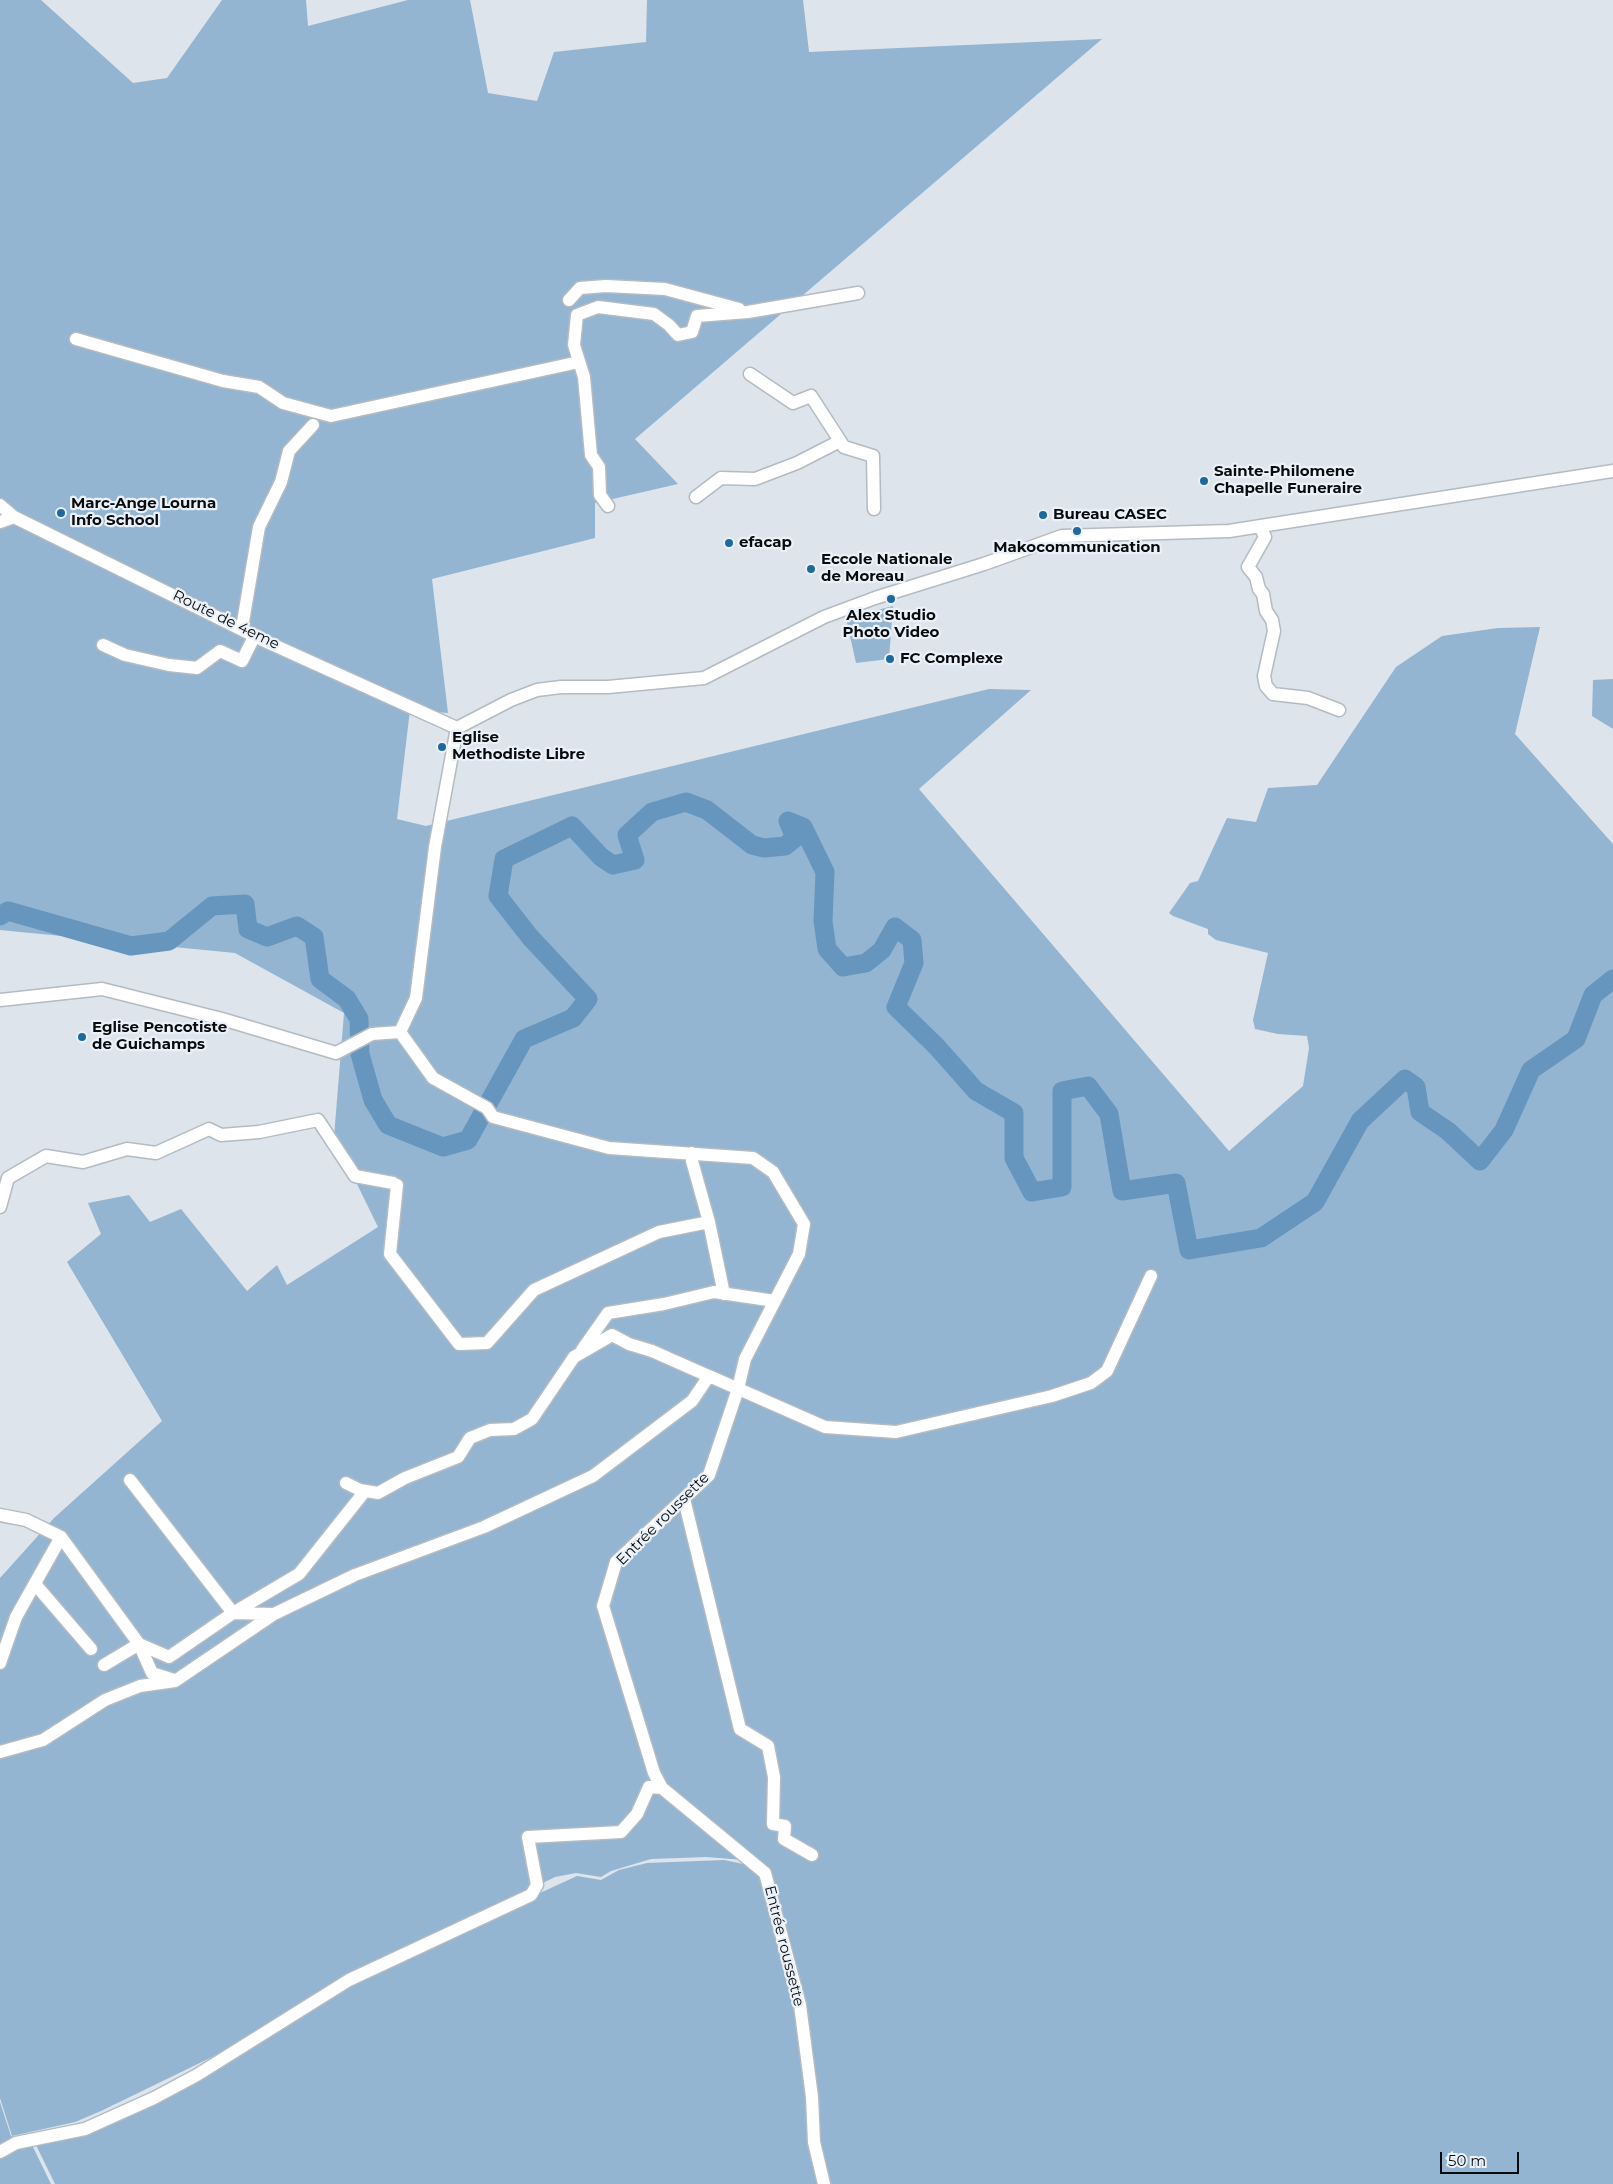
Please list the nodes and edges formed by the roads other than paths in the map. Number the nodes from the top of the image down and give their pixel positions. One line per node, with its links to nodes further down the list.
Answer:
1 (858, 293): 3 (street)
2 (569, 300): 3 (street)
3 (748, 312): 5 (street)
4 (76, 338): 5 (street)
5 (579, 362): 12 (street)
6 (750, 374): 8 (street)
7 (313, 425): 17 (street)
8 (840, 441): 10 (street); 13 (street)
9 (1613, 471): 16 (street)
10 (696, 497)
11 (0, 505): 14 (street, Route de 4eme)
12 (608, 506)
13 (874, 509)
14 (14, 517): 15 (street); 17 (street, Route de 4eme)
15 (0, 522)
16 (1260, 526): 20 (street); 21 (street)
17 (242, 628): 18 (street, Route de 4eme)
18 (255, 635): 19 (street); 21 (street, Route de 4eme)
19 (103, 645)
20 (1339, 710)
21 (457, 728): 23 (street)
22 (0, 1000): 23 (street)
23 (400, 1032): 24 (street, Entrée roussette)
24 (692, 1153): 26 (street); 29 (street, Entrée roussette)
25 (0, 1207): 26 (street)
26 (710, 1222): 28 (street)
27 (1152, 1276): 32 (street)
28 (724, 1294): 29 (street); 30 (street)
29 (775, 1301): 32 (street, Entrée roussette)
30 (579, 1354): 31 (street); 35 (street)
31 (713, 1378): 32 (street); 41 (street)
32 (738, 1389): 36 (street, Entrée roussette)
33 (130, 1480): 40 (street)
34 (346, 1484): 35 (street)
35 (365, 1491): 40 (street)
36 (684, 1499): 48 (street, Entrée roussette); 49 (street)
37 (0, 1515): 38 (street)
38 (62, 1537): 39 (street); 42 (street)
39 (35, 1584): 43 (street); 44 (street)
40 (233, 1613): 41 (street); 42 (street)
41 (274, 1614): 46 (street)
42 (140, 1644): 45 (street); 46 (street)
43 (91, 1649)
44 (0, 1663)
45 (104, 1665)
46 (175, 1681): 47 (street)
47 (0, 1752)
48 (662, 1788): 50 (street); 51 (street, Entrée roussette)
49 (812, 1855)
50 (0, 2152)
51 (824, 2184)

